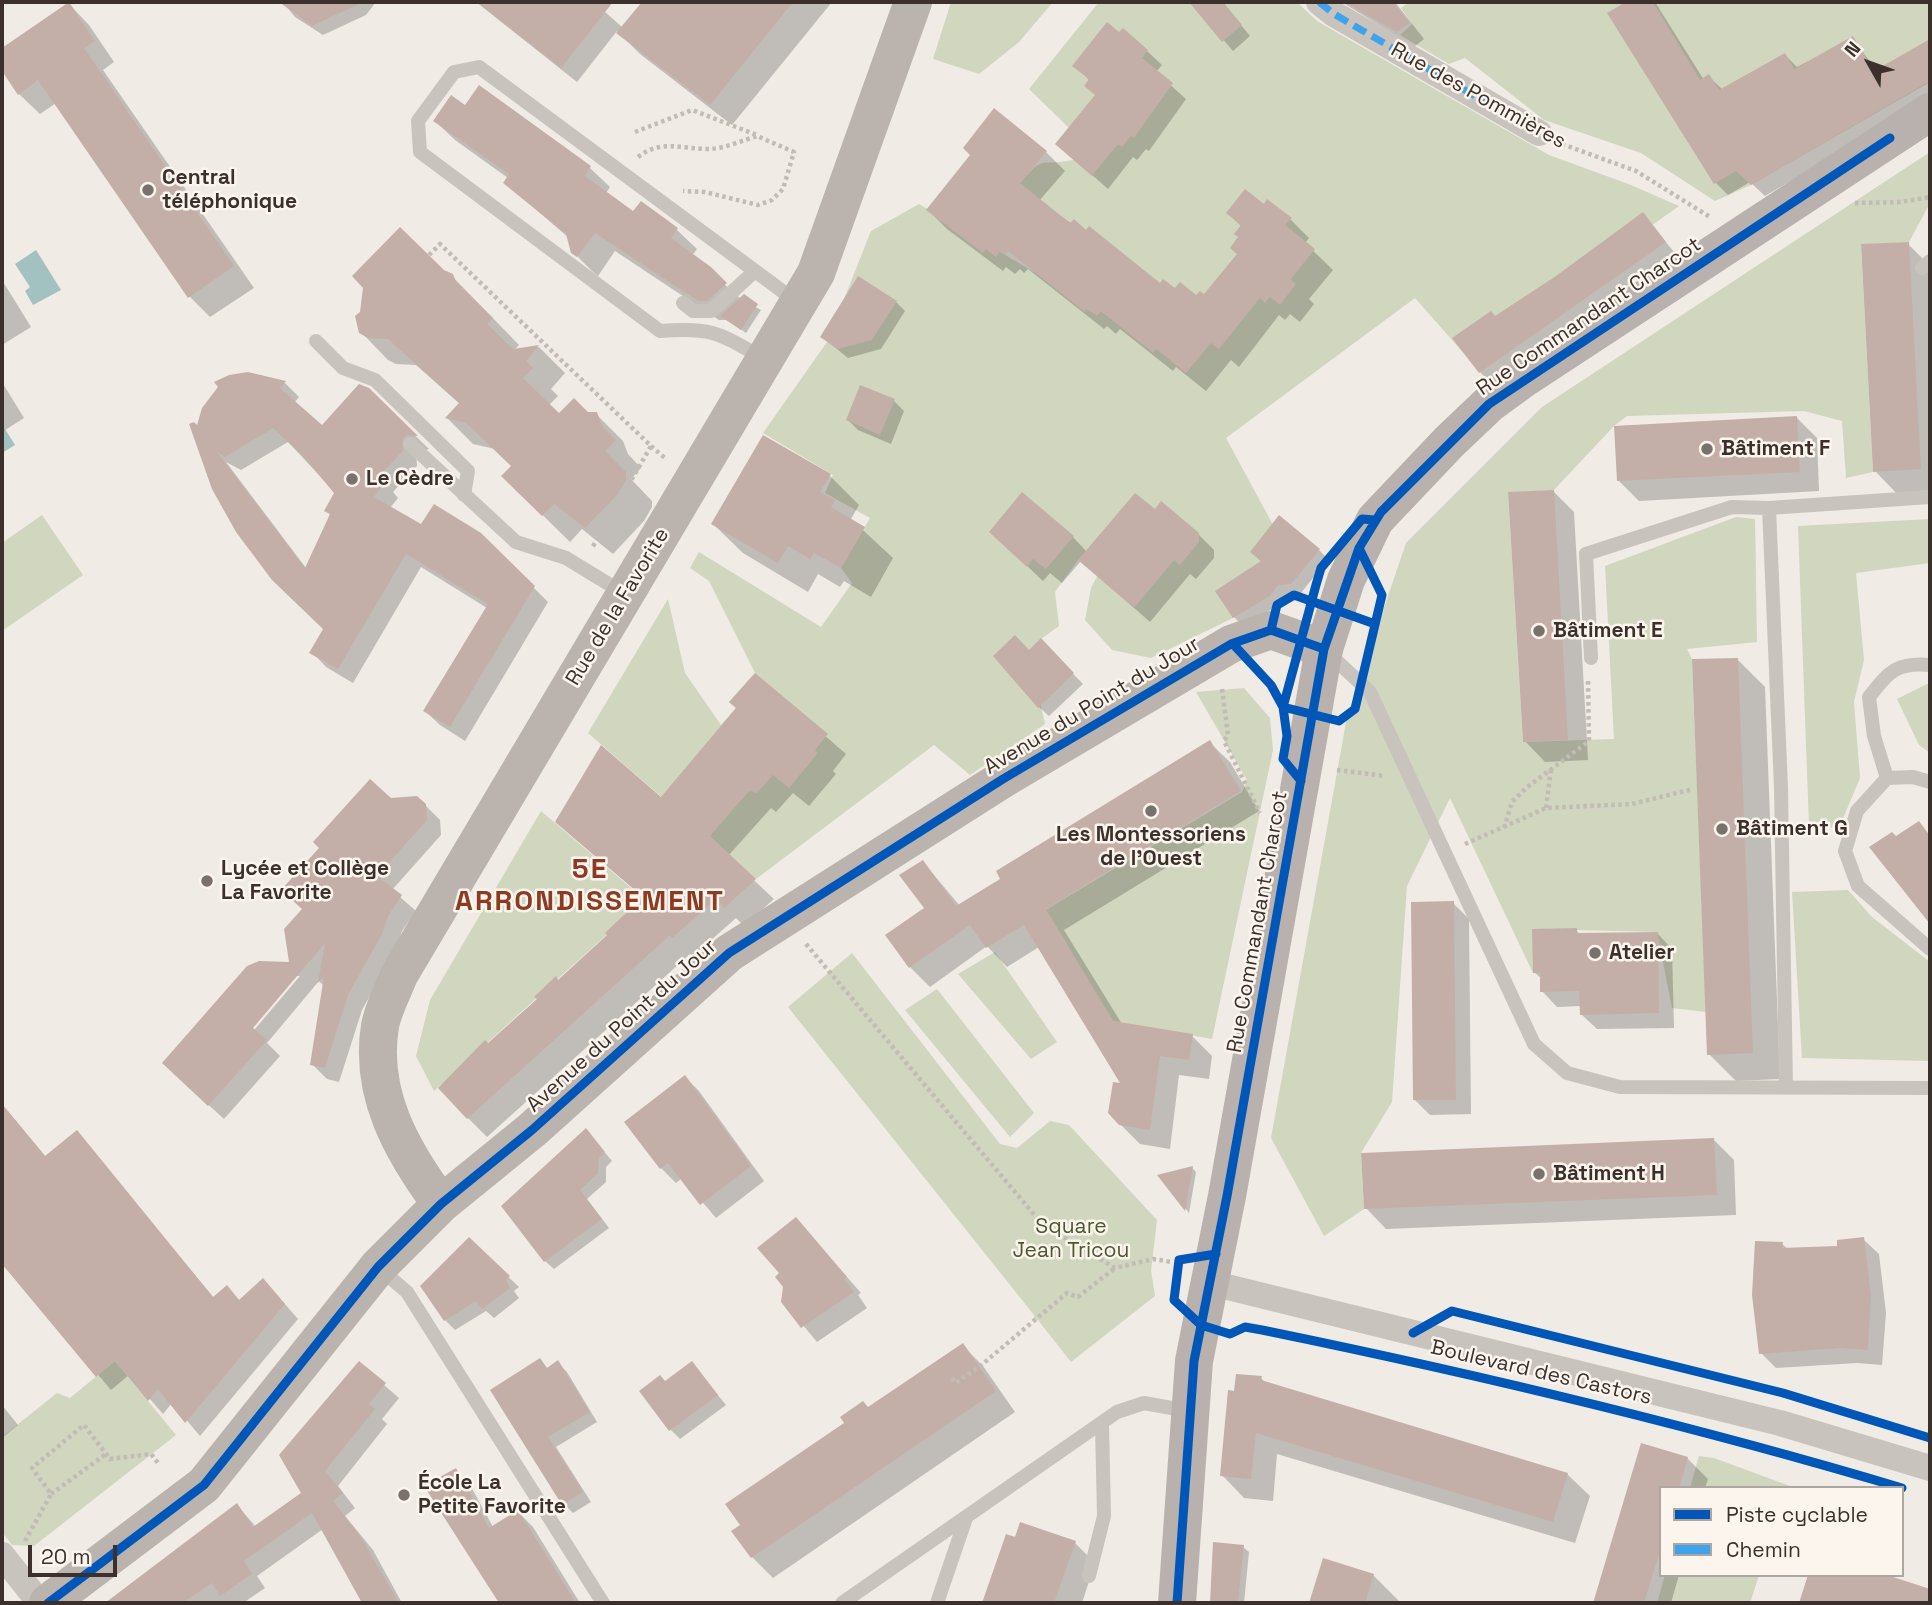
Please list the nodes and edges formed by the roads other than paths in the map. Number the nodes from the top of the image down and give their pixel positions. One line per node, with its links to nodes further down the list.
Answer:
1 (913, 2): 7 (main road, Rue de la Favorite)
2 (1319, 2): 4 (street, Rue des Pommières)
3 (1930, 113): 15 (main road, Rue Commandant Charcot)
4 (1539, 133)
5 (755, 271): 6 (lane); 7 (lane); 9 (lane)
6 (682, 303)
7 (798, 303): 9 (main road, Rue de la Favorite)
8 (316, 341): 11 (lane)
9 (765, 360): 14 (main road, Rue de la Favorite)
10 (410, 444): 11 (lane)
11 (464, 495): 14 (lane)
12 (1930, 497): 13 (lane)
13 (1769, 508): 16 (lane); 21 (lane)
14 (626, 594): 23 (main road, Rue de la Favorite)
15 (1324, 649): 21 (lane); 23 (main road, Avenue du Point du Jour); 25 (main road, Rue Commandant Charcot)
16 (1591, 658)
17 (1930, 665): 18 (lane)
18 (1888, 778): 19 (lane); 20 (lane)
19 (1930, 782)
20 (1930, 949)
21 (1786, 1087): 22 (lane)
22 (1930, 1088)
23 (441, 1204): 24 (main road, Avenue du Point du Jour)
24 (378, 1267): 33 (main road, Avenue du Point du Jour); 34 (lane)
25 (1201, 1270): 26 (main road, Rue Commandant Charcot); 28 (street, Boulevard des Castors)
26 (1189, 1411): 27 (lane); 37 (main road, Rue Commandant Charcot)
27 (1102, 1425): 29 (lane); 31 (lane)
28 (1930, 1468)
29 (967, 1518): 35 (lane); 36 (lane)
30 (13, 1551): 32 (street)
31 (1088, 1577)
32 (40, 1603)
33 (48, 1603)
34 (603, 1603)
35 (842, 1603)
36 (937, 1603)
37 (1177, 1603)

